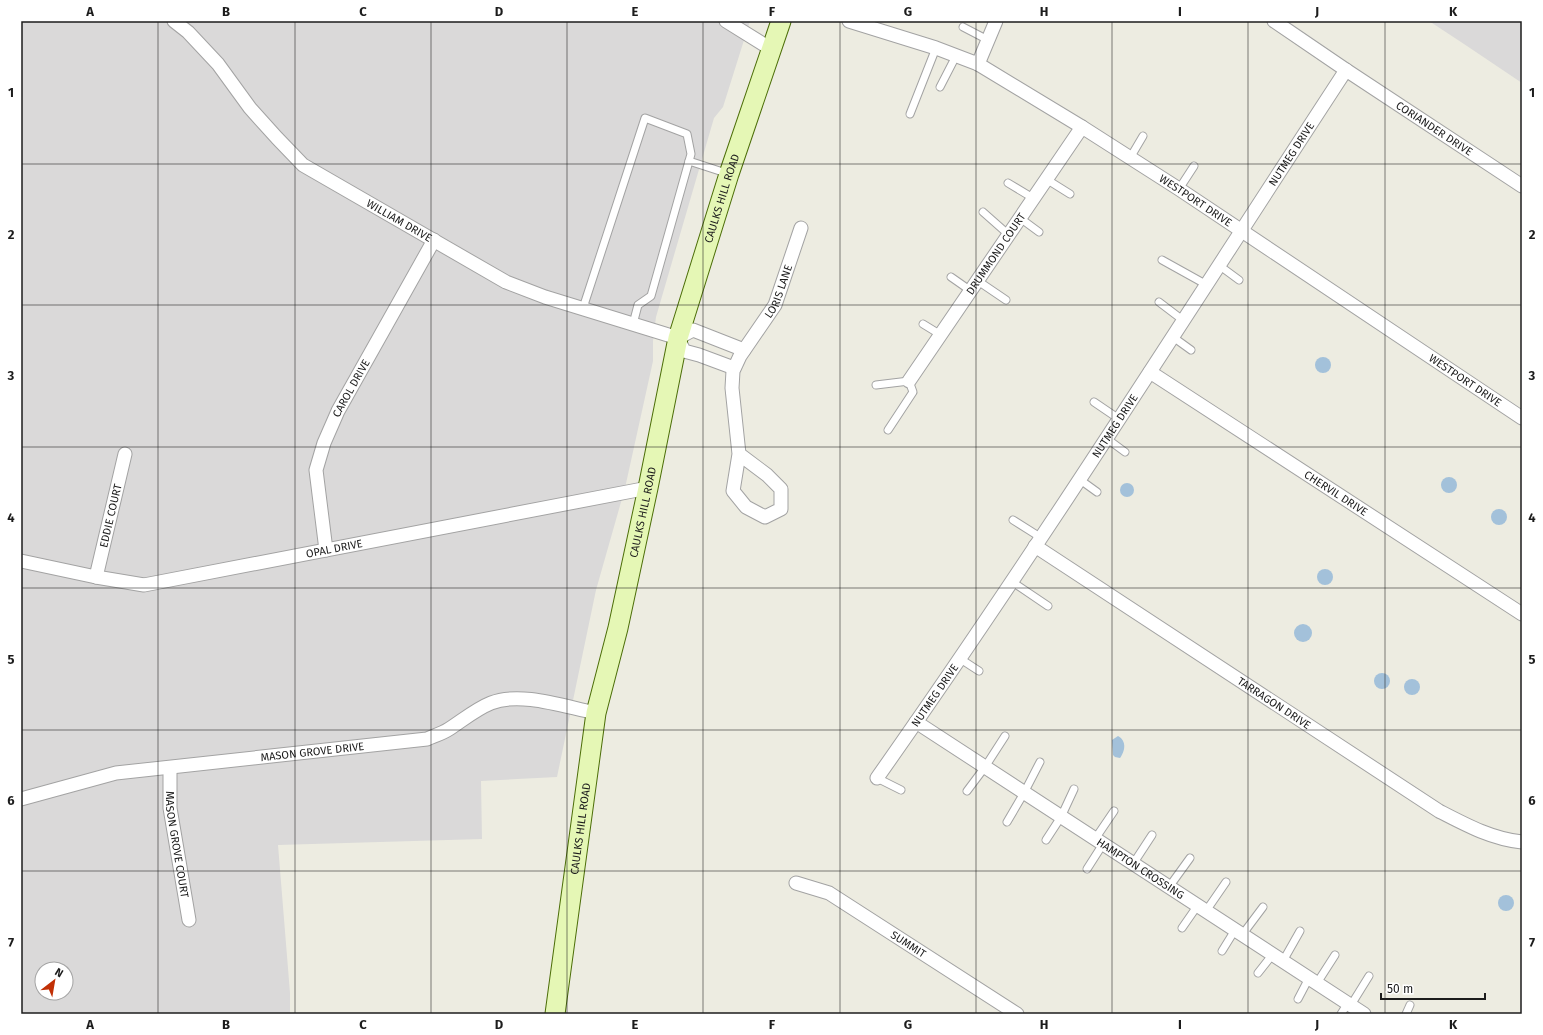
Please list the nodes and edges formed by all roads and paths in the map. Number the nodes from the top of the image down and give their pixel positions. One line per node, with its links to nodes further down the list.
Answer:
1 (174, 21): 34 (street, WILLIAM DRIVE)
2 (726, 21): 10 (street)
3 (781, 21): 10 (main road, CAULKS HILL ROAD)
4 (849, 21): 9 (street, WESTPORT DRIVE)
5 (996, 21): 8 (street)
6 (1274, 21): 13 (street, CORIANDER DRIVE)
7 (963, 27): 8 (lane)
8 (988, 40): 12 (street)
9 (936, 48): 11 (street, WESTPORT DRIVE); 15 (lane)
10 (771, 49): 21 (main road, CAULKS HILL ROAD)
11 (956, 56): 12 (street, WESTPORT DRIVE); 14 (lane)
12 (978, 64): 16 (street, WESTPORT DRIVE)
13 (1346, 70): 24 (street, CORIANDER DRIVE); 31 (street, NUTMEG DRIVE)
14 (940, 87)
15 (910, 114)
16 (1082, 127): 18 (street, WESTPORT DRIVE); 22 (street, DRUMMOND COURT)
17 (1143, 136): 18 (lane)
18 (1130, 158): 25 (street, WESTPORT DRIVE)
19 (689, 161): 21 (lane); 43 (lane); 45 (lane)
20 (1194, 166): 25 (lane)
21 (730, 174): 49 (main road, CAULKS HILL ROAD)
22 (1046, 179): 26 (lane); 27 (street, DRUMMOND COURT)
23 (1008, 183): 27 (lane)
24 (1522, 186)
25 (1180, 189): 31 (street, WESTPORT DRIVE)
26 (1070, 194)
27 (1033, 198): 29 (street, DRUMMOND COURT)
28 (983, 212): 33 (lane)
29 (1020, 218): 32 (lane); 33 (street, DRUMMOND COURT)
30 (801, 228): 50 (street, LORIS LANE)
31 (1241, 231): 36 (street, NUTMEG DRIVE); 57 (street, WESTPORT DRIVE)
32 (1039, 232)
33 (1009, 235): 40 (street, DRUMMOND COURT)
34 (434, 240): 43 (street, WILLIAM DRIVE); 69 (street, CAROL DRIVE)
35 (1162, 260): 39 (lane)
36 (1220, 266): 38 (lane); 39 (street, NUTMEG DRIVE)
37 (950, 277): 40 (lane)
38 (1239, 280)
39 (1207, 285): 44 (street, NUTMEG DRIVE)
40 (974, 286): 41 (lane); 47 (street, DRUMMOND COURT)
41 (1006, 300)
42 (1159, 302): 44 (lane)
43 (583, 308): 45 (street, WILLIAM DRIVE)
44 (1184, 321): 48 (street, NUTMEG DRIVE)
45 (633, 324): 49 (street, WILLIAM DRIVE)
46 (923, 324): 47 (lane)
47 (941, 335): 54 (street, DRUMMOND COURT)
48 (1173, 337): 51 (lane); 53 (street, NUTMEG DRIVE)
49 (678, 338): 50 (street); 52 (street); 65 (main road, CAULKS HILL ROAD)
50 (744, 350): 52 (street, LORIS LANE)
51 (1191, 350)
52 (734, 368): 63 (street, LORIS LANE)
53 (1150, 372): 58 (street, NUTMEG DRIVE); 74 (street, CHERVIL DRIVE)
54 (909, 381): 55 (lane); 59 (lane)
55 (876, 385)
56 (1094, 402): 58 (lane)
57 (1522, 418)
58 (1119, 419): 60 (street, NUTMEG DRIVE)
59 (888, 430)
60 (1106, 438): 61 (lane); 64 (street, NUTMEG DRIVE)
61 (1124, 452)
62 (125, 454): 71 (street, EDDIE COURT)
63 (739, 454): 63 (street, LORIS LANE)
64 (1079, 480): 66 (lane); 68 (street, NUTMEG DRIVE)
65 (648, 488): 69 (street, OPAL DRIVE); 77 (main road, CAULKS HILL ROAD)
66 (1097, 492)
67 (1013, 520): 68 (lane)
68 (1038, 542): 72 (street, NUTMEG DRIVE); 95 (street, TARRAGON DRIVE)
69 (326, 550): 71 (street, OPAL DRIVE)
70 (21, 561): 71 (street, OPAL DRIVE)
71 (96, 577)
72 (1011, 581): 73 (lane); 75 (street, NUTMEG DRIVE)
73 (1048, 606)
74 (1522, 614)
75 (959, 658): 76 (lane); 78 (street, NUTMEG DRIVE)
76 (979, 671)
77 (596, 713): 82 (street, MASON GROVE DRIVE); 117 (main road, CAULKS HILL ROAD)
78 (916, 722): 81 (street, HAMPTON CROSSING); 83 (street, NUTMEG DRIVE)
79 (1005, 736): 81 (lane)
80 (1040, 762): 87 (lane)
81 (985, 767): 86 (lane); 87 (street, HAMPTON CROSSING)
82 (170, 768): 88 (street, MASON GROVE DRIVE); 104 (street, MASON GROVE COURT)
83 (877, 778): 85 (lane)
84 (1074, 788): 90 (lane)
85 (901, 790)
86 (967, 791)
87 (1024, 793): 90 (street, HAMPTON CROSSING); 91 (lane)
88 (21, 800)
89 (1114, 811): 94 (lane)
90 (1061, 817): 93 (lane); 94 (street, HAMPTON CROSSING)
91 (1007, 822)
92 (1152, 834): 97 (lane)
93 (1046, 840)
94 (1099, 841): 97 (street, HAMPTON CROSSING); 98 (lane)
95 (1522, 842)
96 (1190, 858): 101 (lane)
97 (1133, 864): 101 (street, HAMPTON CROSSING)
98 (1087, 869)
99 (1226, 882): 103 (lane)
100 (796, 883): 118 (street, SUMMIT)
101 (1169, 887): 103 (street, HAMPTON CROSSING)
102 (1263, 907): 107 (lane)
103 (1202, 908): 105 (lane); 107 (street, HAMPTON CROSSING)
104 (189, 920)
105 (1182, 928)
106 (1300, 931): 110 (lane)
107 (1238, 932): 108 (lane); 110 (street, HAMPTON CROSSING)
108 (1222, 952)
109 (1335, 955): 113 (lane)
110 (1278, 958): 111 (lane); 113 (street, HAMPTON CROSSING)
111 (1258, 973)
112 (1369, 976): 116 (lane)
113 (1313, 981): 114 (lane); 116 (street, HAMPTON CROSSING)
114 (1298, 999)
115 (1410, 1006): 120 (lane)
116 (1346, 1007): 119 (street, HAMPTON CROSSING)
117 (555, 1014)
118 (1017, 1014)
119 (1364, 1014)
120 (1406, 1014)

